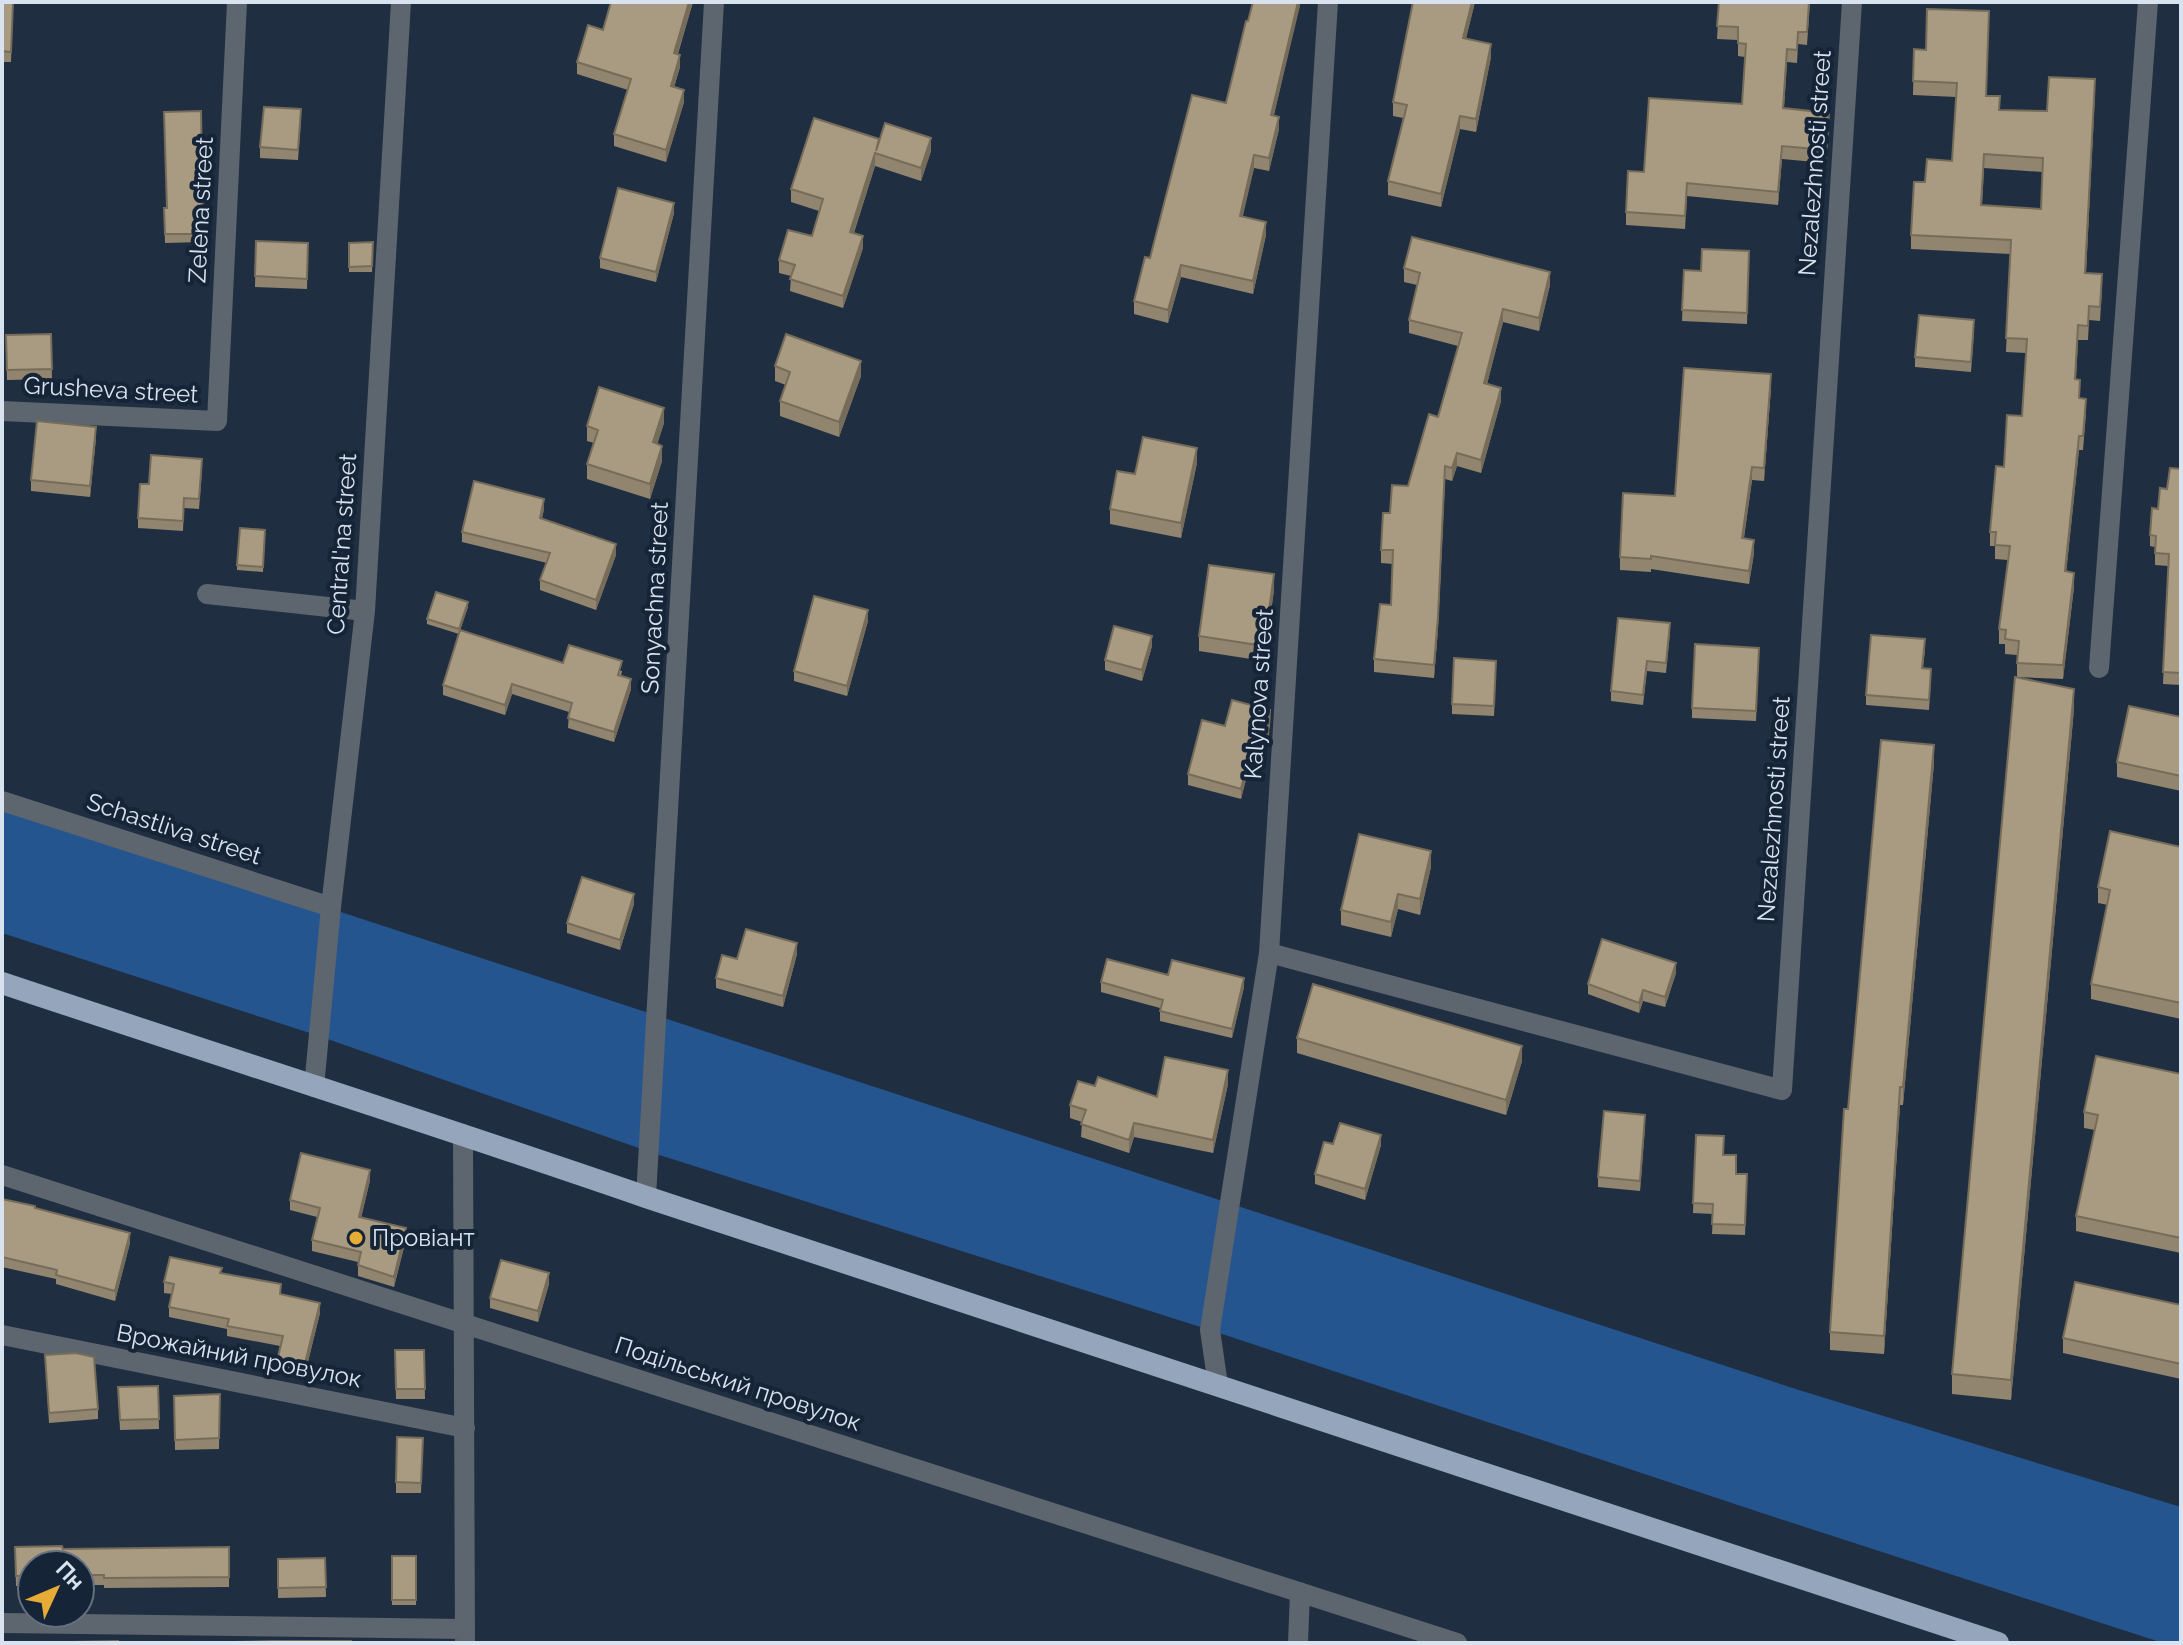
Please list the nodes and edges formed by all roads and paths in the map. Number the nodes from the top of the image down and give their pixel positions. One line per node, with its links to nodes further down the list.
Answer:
1 (237, 2): 8 (street, Zelena street)
2 (401, 2): 10 (street, Central'na street)
3 (714, 2): 19 (street, Sonyachna street)
4 (1328, 2): 14 (street, Kalynova street)
5 (1852, 2): 14 (street, Nezalezhnosti street)
6 (2148, 2): 11 (street)
7 (2, 411): 8 (street, Grusheva street)
8 (217, 421)
9 (207, 594): 10 (street)
10 (365, 611): 13 (street, Central'na street)
11 (2099, 668)
12 (2, 801): 13 (street, Schastliva street)
13 (331, 907): 16 (street, Central'na street)
14 (1269, 953): 22 (street, Kalynova street)
15 (2, 983): 16 (highway)
16 (314, 1087): 17 (highway)
17 (463, 1134): 19 (highway); 20 (street)
18 (2, 1175): 20 (street, Подільський провулок)
19 (646, 1197): 22 (highway)
20 (465, 1324): 23 (street); 24 (street, Подільський провулок)
21 (2, 1335): 23 (street, Врожайний провулок)
22 (1218, 1385): 29 (highway)
23 (465, 1428): 26 (street)
24 (1300, 1592): 27 (street); 28 (street, Подільський провулок)
25 (2, 1623): 26 (street)
26 (465, 1636)
27 (1298, 1643)
28 (1457, 1643)
29 (1998, 1643)

